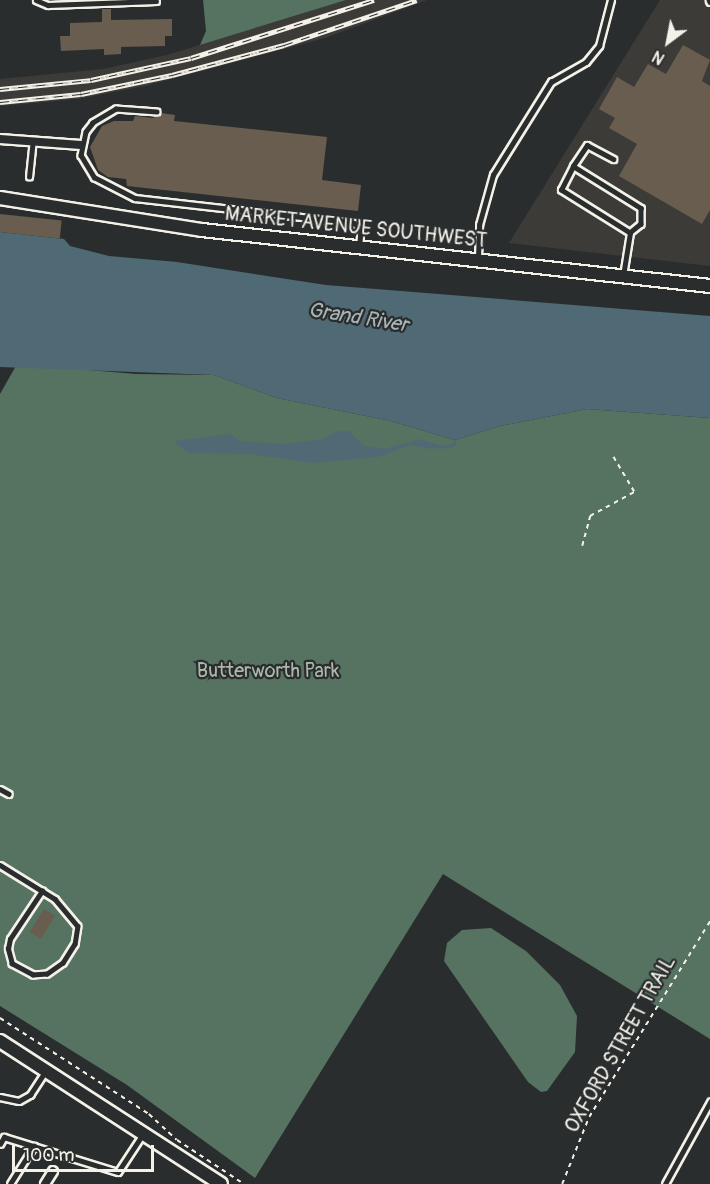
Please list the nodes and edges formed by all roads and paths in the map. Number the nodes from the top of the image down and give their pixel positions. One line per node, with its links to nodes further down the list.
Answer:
1 (36, 0): 3 (lane)
2 (611, 0): 14 (lane)
3 (156, 1)
4 (157, 112): 7 (lane)
5 (0, 139): 6 (street)
6 (33, 139): 7 (street); 10 (lane)
7 (81, 146): 13 (lane)
8 (613, 159): 9 (lane)
9 (573, 166): 12 (lane); 12 (lane)
10 (29, 177)
11 (0, 198): 13 (main road, MARKET AVENUE SOUTHWEST)
12 (630, 233): 15 (lane)
13 (360, 248): 14 (main road, MARKET AVENUE SOUTHWEST)
14 (478, 260): 15 (main road, MARKET AVENUE SOUTHWEST)
15 (623, 276): 16 (main road, MARKET AVENUE SOUTHWEST)
16 (710, 286)
17 (612, 455): 18 (path)
18 (582, 546)
19 (0, 789): 20 (lane)
20 (9, 794)
21 (0, 866): 22 (lane)
22 (42, 891): 22 (lane)
23 (710, 921): 37 (path, OXFORD STREET TRAIL)
24 (0, 1018): 36 (path)
25 (0, 1041): 26 (main road)
26 (47, 1070): 27 (lane); 29 (main road)
27 (0, 1097)
28 (710, 1102): 38 (lane)
29 (144, 1132): 31 (lane); 35 (main road)
30 (0, 1144): 31 (lane)
31 (34, 1146): 33 (lane)
32 (53, 1172): 34 (street)
33 (10, 1184)
34 (45, 1184)
35 (221, 1184)
36 (244, 1184)
37 (562, 1184)
38 (665, 1184)

